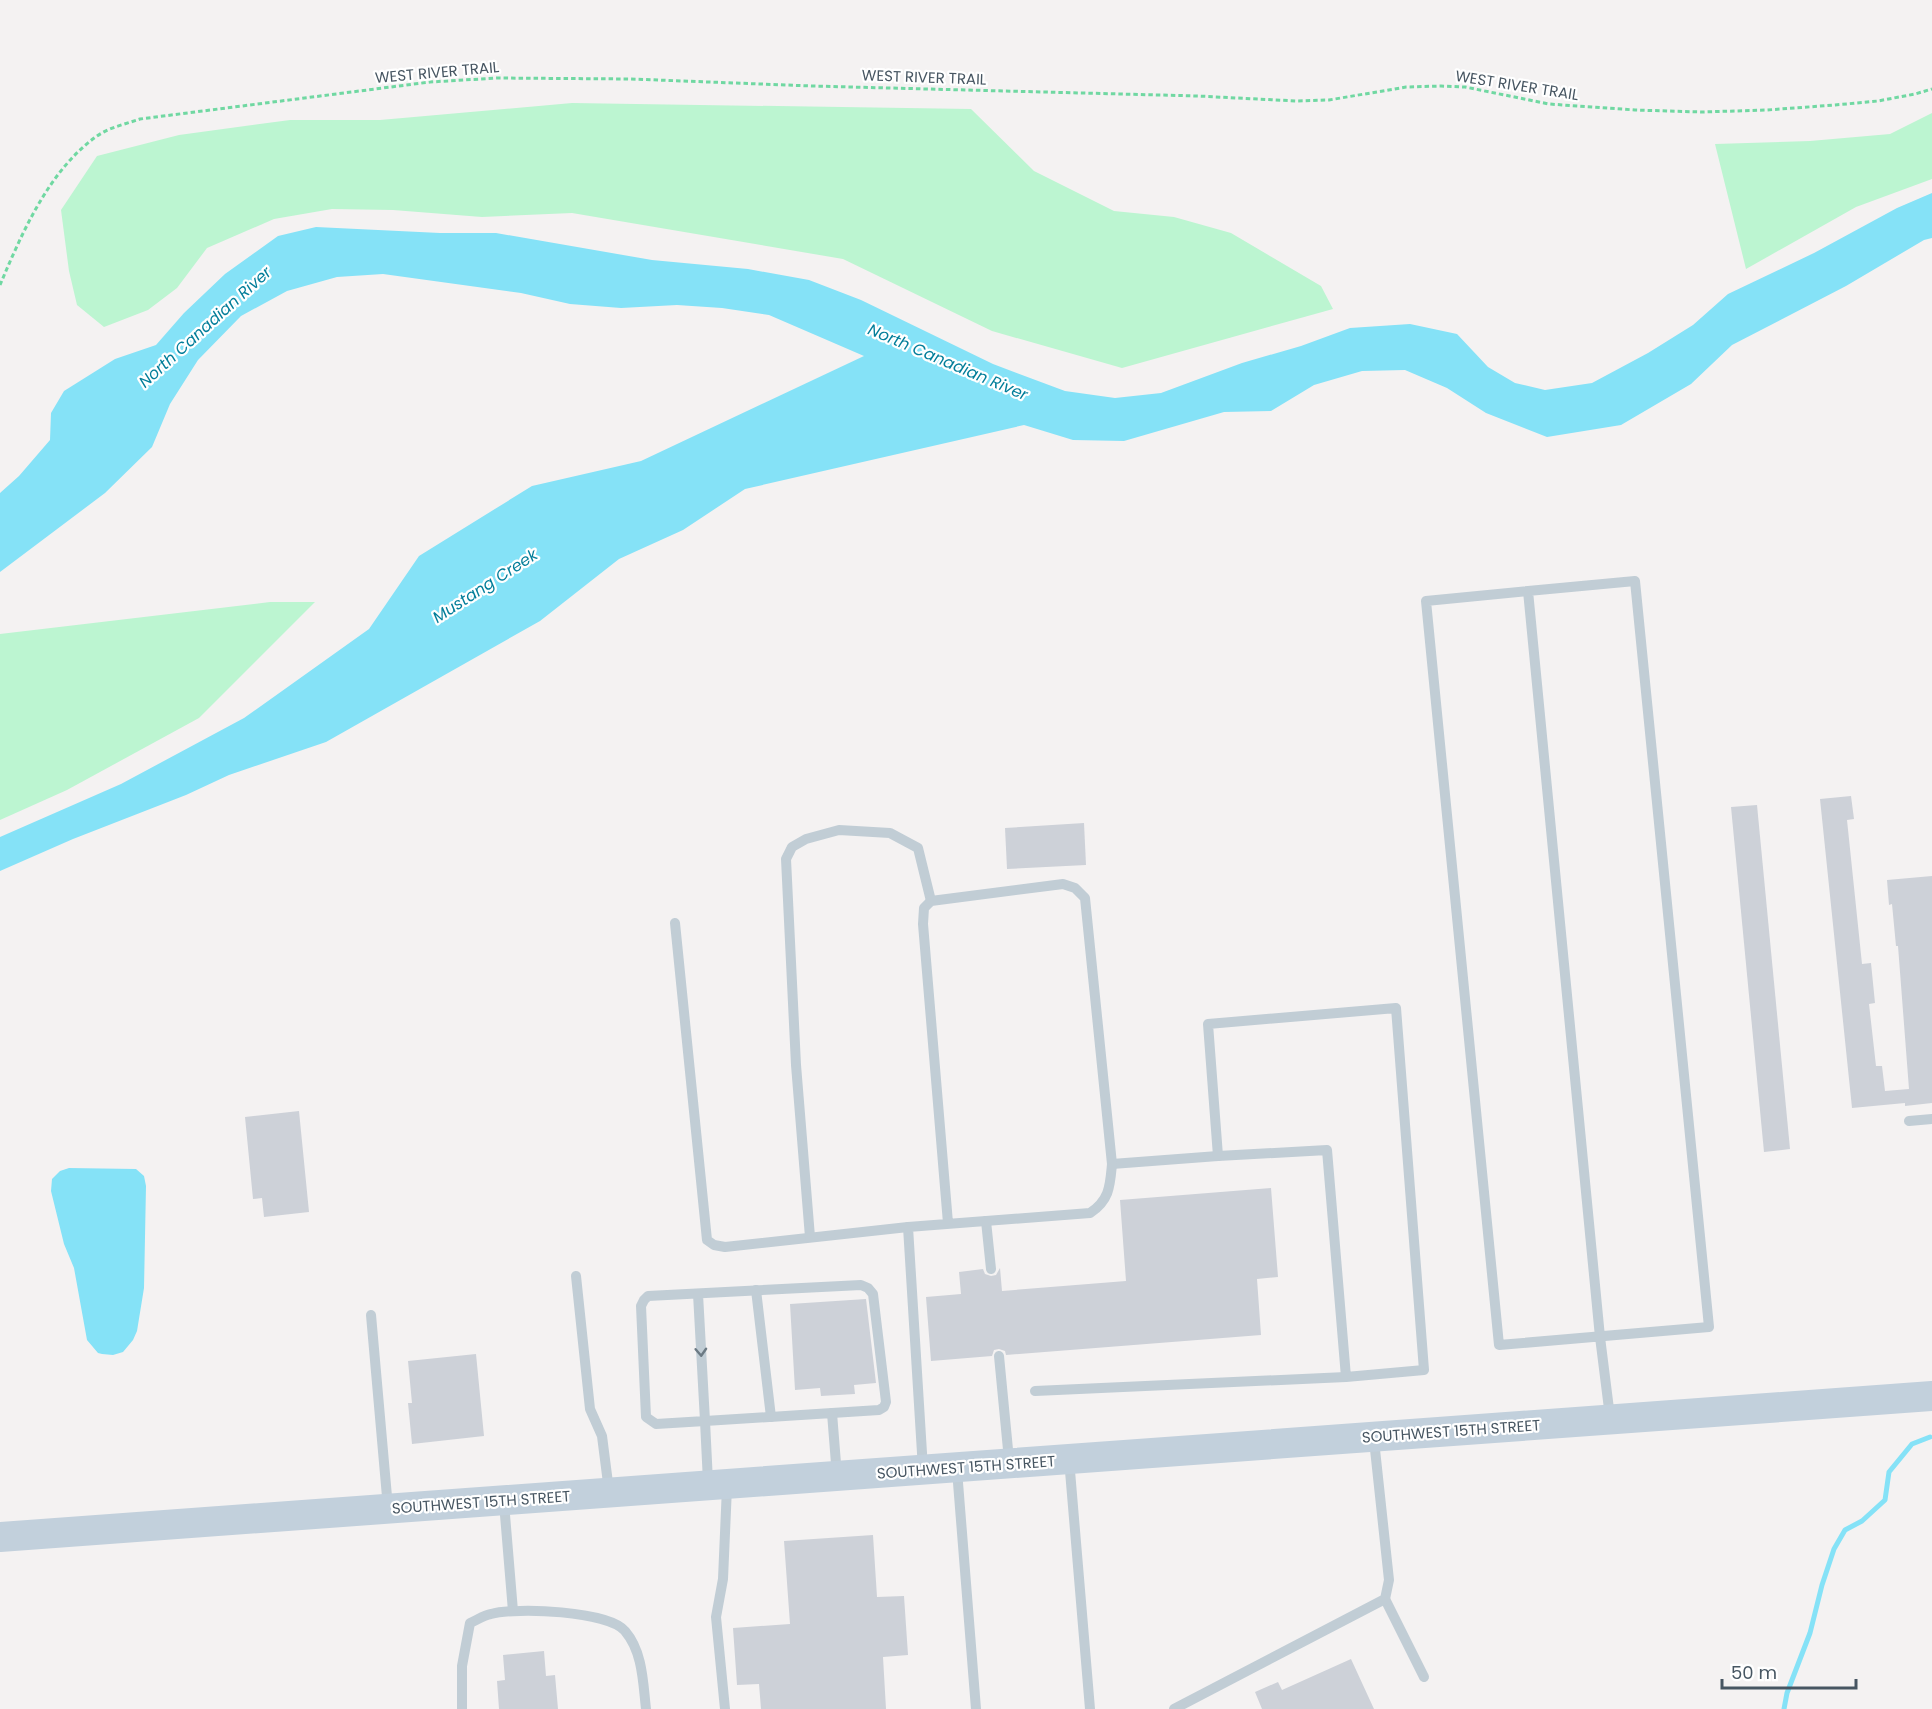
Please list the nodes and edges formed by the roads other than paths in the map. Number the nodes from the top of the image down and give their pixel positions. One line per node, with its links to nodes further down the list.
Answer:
1 (1528, 591): 17 (lane); 17 (lane); 17 (lane)
2 (931, 901): 7 (lane); 9 (lane); 11 (lane)
3 (675, 923): 11 (lane)
4 (1932, 1119): 5 (lane)
5 (1909, 1121)
6 (1218, 1156): 7 (lane); 19 (lane); 19 (lane)
7 (1112, 1164): 8 (lane)
8 (986, 1221): 9 (lane); 12 (lane)
9 (948, 1223): 10 (lane)
10 (908, 1227): 11 (lane); 30 (lane)
11 (810, 1238)
12 (991, 1269)
13 (576, 1276): 33 (lane)
14 (756, 1290): 15 (lane); 22 (lane); 23 (lane)
15 (698, 1294): 25 (lane, one-way to 25); 25 (lane)
16 (371, 1315): 35 (lane)
17 (1600, 1337): 24 (lane)
18 (999, 1356): 28 (lane)
19 (1346, 1377): 20 (lane)
20 (1035, 1391)
21 (1932, 1396): 24 (main road, SOUTHWEST 15TH STREET)
22 (832, 1413): 23 (lane); 31 (lane)
23 (771, 1417): 25 (lane)
24 (1611, 1420): 26 (main road, SOUTHWEST 15TH STREET)
25 (705, 1421): 32 (lane)
26 (1373, 1437): 27 (main road, SOUTHWEST 15TH STREET); 37 (lane)
27 (1069, 1459): 28 (main road, SOUTHWEST 15TH STREET); 44 (lane)
28 (1009, 1463): 29 (main road, SOUTHWEST 15TH STREET)
29 (957, 1467): 30 (main road, SOUTHWEST 15TH STREET); 43 (lane)
30 (923, 1470): 31 (main road, SOUTHWEST 15TH STREET)
31 (837, 1476): 32 (main road, SOUTHWEST 15TH STREET)
32 (717, 1485): 33 (main road, SOUTHWEST 15TH STREET); 42 (lane)
33 (609, 1492): 34 (main road, SOUTHWEST 15TH STREET)
34 (504, 1500): 35 (main road, SOUTHWEST 15TH STREET); 38 (lane)
35 (388, 1508): 36 (main road, SOUTHWEST 15TH STREET)
36 (0, 1537)
37 (1385, 1599): 39 (lane); 45 (lane)
38 (513, 1611): 40 (lane); 41 (lane)
39 (1424, 1677)
40 (462, 1709)
41 (646, 1709)
42 (725, 1709)
43 (976, 1709)
44 (1090, 1709)
45 (1174, 1709)

